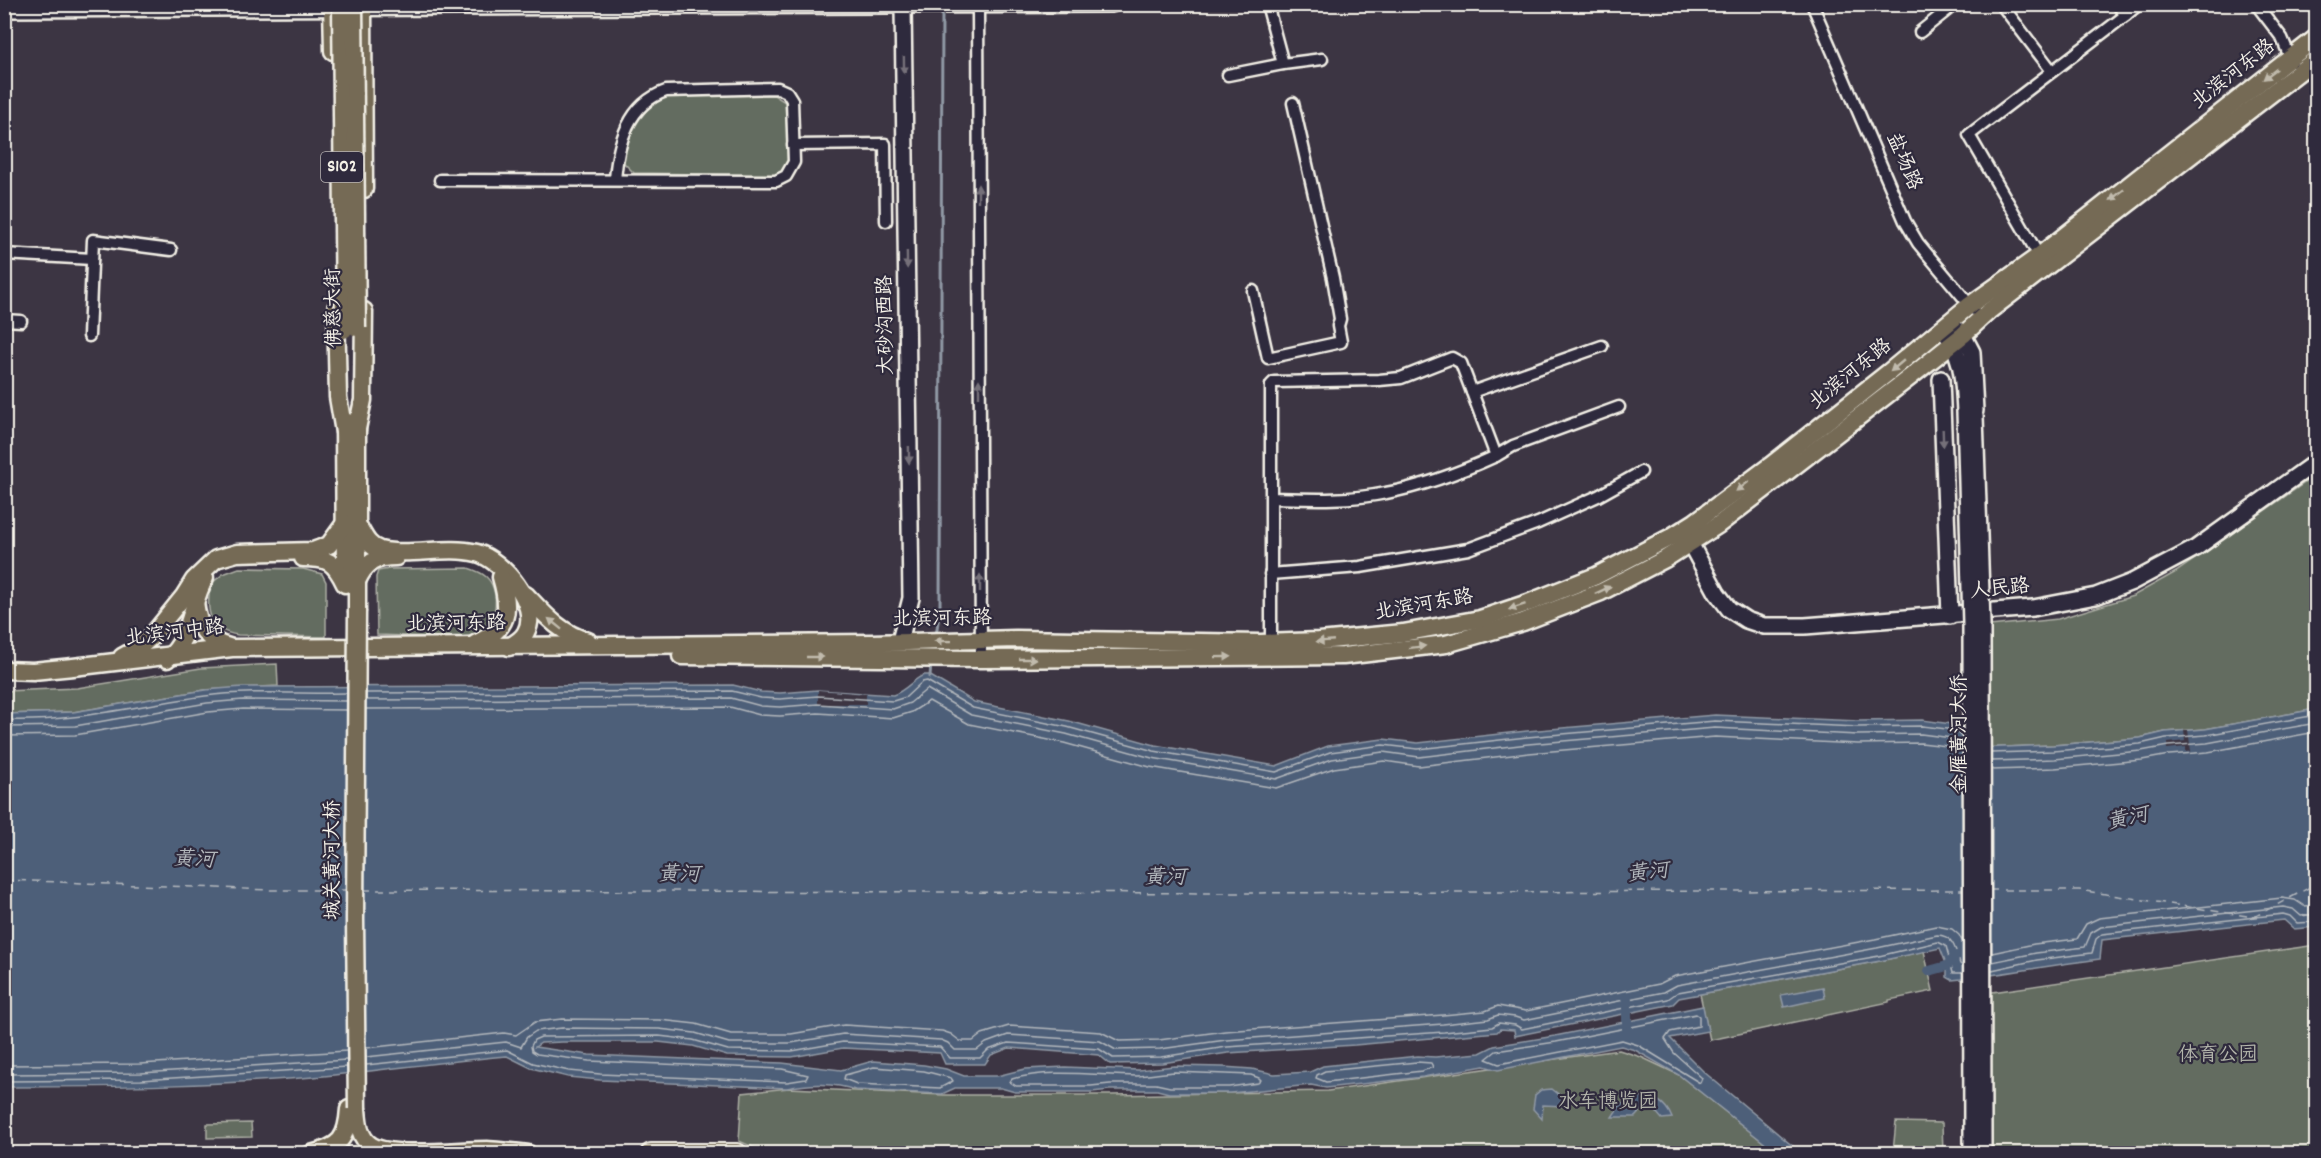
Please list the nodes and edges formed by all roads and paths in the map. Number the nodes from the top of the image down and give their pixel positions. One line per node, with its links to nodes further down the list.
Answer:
1 (1112, 4): 12 (main road)
2 (1267, 4): 20 (street)
3 (1812, 4): 34 (street, 盐场路)
4 (1955, 4): 15 (street)
5 (2001, 4): 21 (street)
6 (2117, 4): 14 (street)
7 (2139, 4): 14 (street)
8 (2256, 4): 17 (street)
9 (335, 6): 10 (main road); 13 (main road); 39 (main road, 佛慈大街 / S102, bridge); 48 (main road)
10 (360, 6): 11 (main road); 39 (main road, 佛慈大街 / S102, bridge); 48 (main road)
11 (910, 6): 12 (main road); 62 (main road, 大砂沟西路, one-way to 62)
12 (978, 6): 63 (street, one-way to 12)
13 (4, 9)
14 (2126, 15): 21 (street)
15 (1920, 32)
16 (2316, 38): 17 (main road, 北滨河东路)
17 (2290, 58): 22 (street); 31 (main road, 北滨河东路, one-way to 31)
18 (1322, 59): 20 (street)
19 (2316, 59): 22 (main road, 北滨河东路)
20 (1283, 64): 23 (street)
21 (2052, 71): 31 (street)
22 (2298, 74): 35 (main road, 北滨河东路)
23 (1228, 75)
24 (1293, 103): 33 (street)
25 (793, 144): 26 (street); 26 (street); 28 (street)
26 (615, 179): 27 (street)
27 (440, 180)
28 (886, 221)
29 (171, 250): 32 (street)
30 (4, 254): 32 (street)
31 (2039, 256): 34 (main road, 北滨河东路)
32 (92, 259): 40 (street)
33 (1253, 291)
34 (1970, 305): 35 (street, 盐场路); 38 (main road, 北滨河东路)
35 (1981, 319): 41 (main road, 北滨河东路)
36 (4, 320): 37 (street)
37 (21, 321)
38 (1945, 325): 41 (main road); 64 (main road, 北滨河东路, one-way to 64)
39 (350, 329): 48 (main road, 佛慈大街 / S102)
40 (88, 336)
41 (1958, 339): 43 (main road, 北滨河东路); 47 (main road)
42 (1602, 346): 45 (street)
43 (1909, 378): 44 (main road); 54 (main road, 北滨河东路)
44 (1941, 379): 47 (main road); 60 (main road, one-way to 60)
45 (1473, 392): 49 (street); 52 (street)
46 (1619, 407): 49 (street)
47 (1970, 411): 84 (main road, 金雁黄河大侨, bridge); 85 (main road, 金雁黄河大侨, bridge)
48 (351, 431): 53 (main road, 佛慈大街 / S102)
49 (1496, 456): 52 (street)
50 (2316, 462): 60 (main road, 人民路)
51 (1641, 472): 55 (street)
52 (1270, 498): 55 (street)
53 (351, 523): 56 (main road); 57 (main road, 佛慈大街 / S102); 58 (main road)
54 (1690, 543): 60 (main road, 人民路); 74 (main road, 北滨河东路, one-way to 54)
55 (1270, 574): 64 (street)
56 (508, 580): 57 (main road); 61 (main road); 65 (main road, one-way to 56); 66 (main road)
57 (351, 583): 58 (main road); 59 (main road, 佛慈大街 / S102)
58 (189, 599): 68 (main road); 69 (main road); 75 (main road)
59 (351, 611): 79 (main road, 城关黄河大桥)
60 (1950, 616)
61 (531, 640): 65 (main road, 北滨河东路); 67 (main road); 71 (main road)
62 (908, 641): 63 (main road, 北滨河东路, one-way to 62); 65 (main road, 北滨河东路)
63 (975, 641): 64 (main road, 北滨河东路); 74 (street)
64 (1271, 642)
65 (606, 645)
66 (469, 646): 67 (main road, 北滨河东路); 70 (main road, 北滨河东路)
67 (512, 646): 72 (main road)
68 (232, 648): 69 (main road, 北滨河中路); 70 (main road, 北滨河中路)
69 (181, 650): 73 (main road); 75 (main road, 北滨河中路); 76 (main road)
70 (351, 652): 72 (main road, 北滨河东路); 73 (main road, 北滨河中路)
71 (568, 656): 72 (main road, 北滨河东路); 74 (main road, 北滨河东路, one-way to 74)
72 (483, 657)
73 (207, 659): 76 (main road, 北滨河中路)
74 (975, 659)
75 (96, 665): 77 (main road, 北滨河中路)
76 (138, 668): 78 (main road, 北滨河中路)
77 (4, 670)
78 (4, 680)
79 (353, 1109): 80 (main road); 81 (main road)
80 (311, 1154)
81 (528, 1154)
82 (651, 1154): 83 (highway)
83 (736, 1154)
84 (1972, 1154)
85 (1983, 1154)

